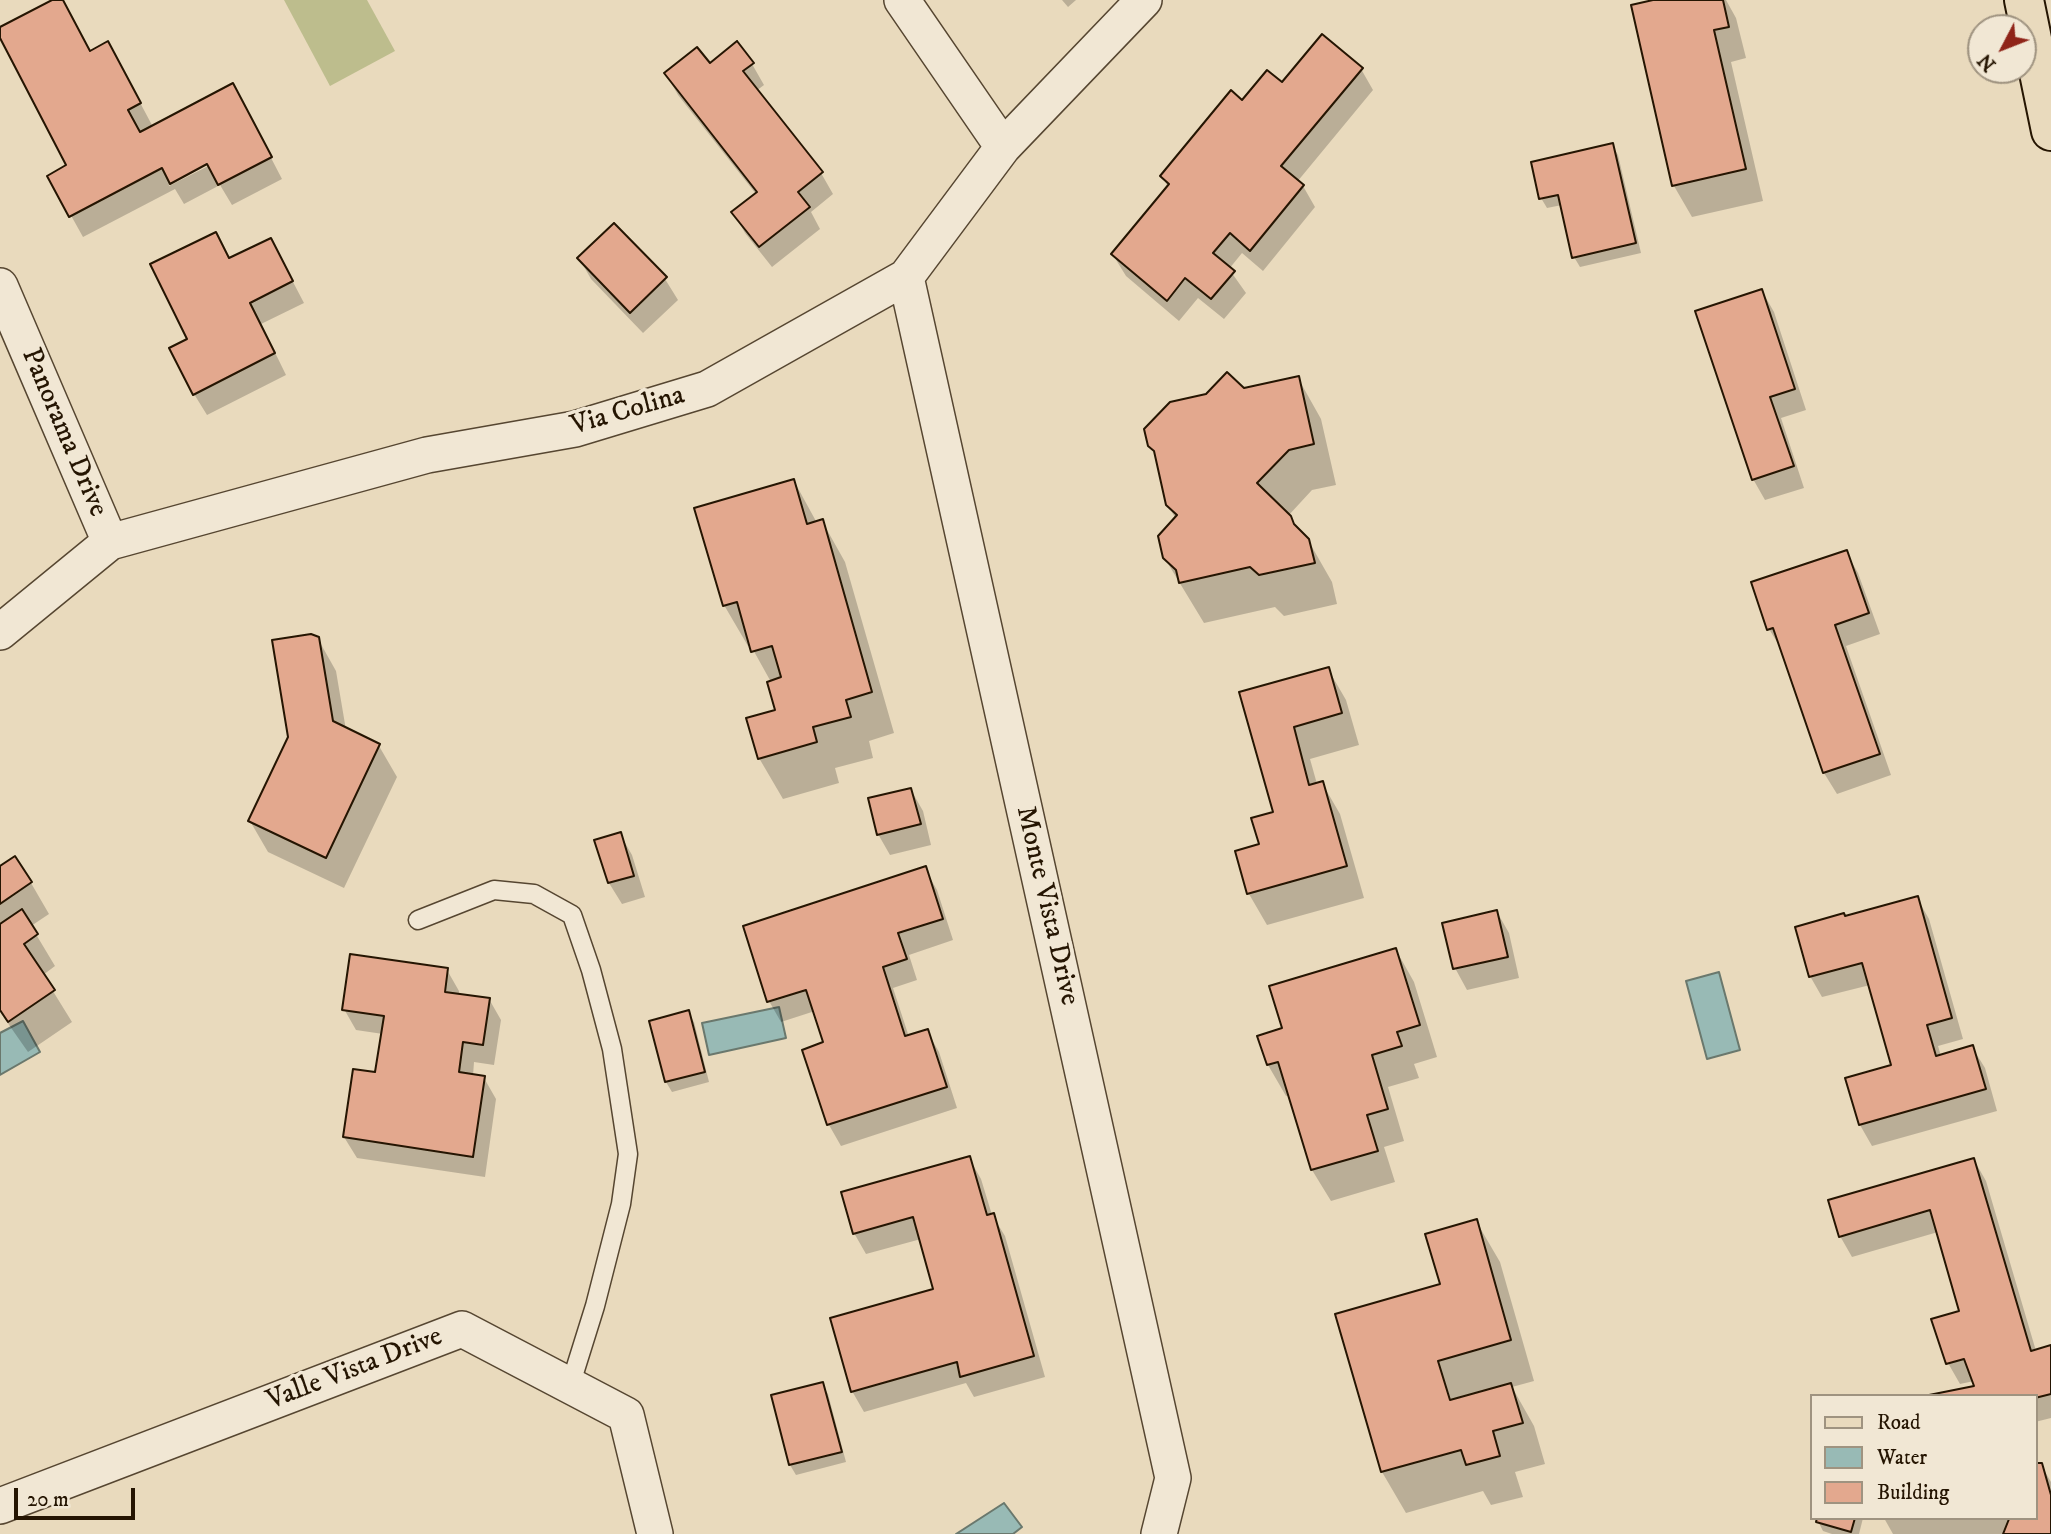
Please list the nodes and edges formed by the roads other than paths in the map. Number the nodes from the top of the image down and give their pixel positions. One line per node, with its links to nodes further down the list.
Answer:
1 (902, 0): 5 (street)
2 (1144, 0): 5 (street, Via Colina)
3 (2024, 0): 4 (main road)
4 (2051, 131)
5 (1003, 147): 6 (street, Via Colina)
6 (906, 277): 8 (street, Via Colina); 14 (street, Monte Vista Drive)
7 (0, 286): 8 (street, Panorama Drive)
8 (110, 541): 9 (street, Via Colina)
9 (0, 632)
10 (418, 920): 11 (lane)
11 (570, 1386): 12 (street, Valle Vista Drive); 13 (street, Valle Vista Drive)
12 (0, 1506)
13 (655, 1534)
14 (1159, 1534)

